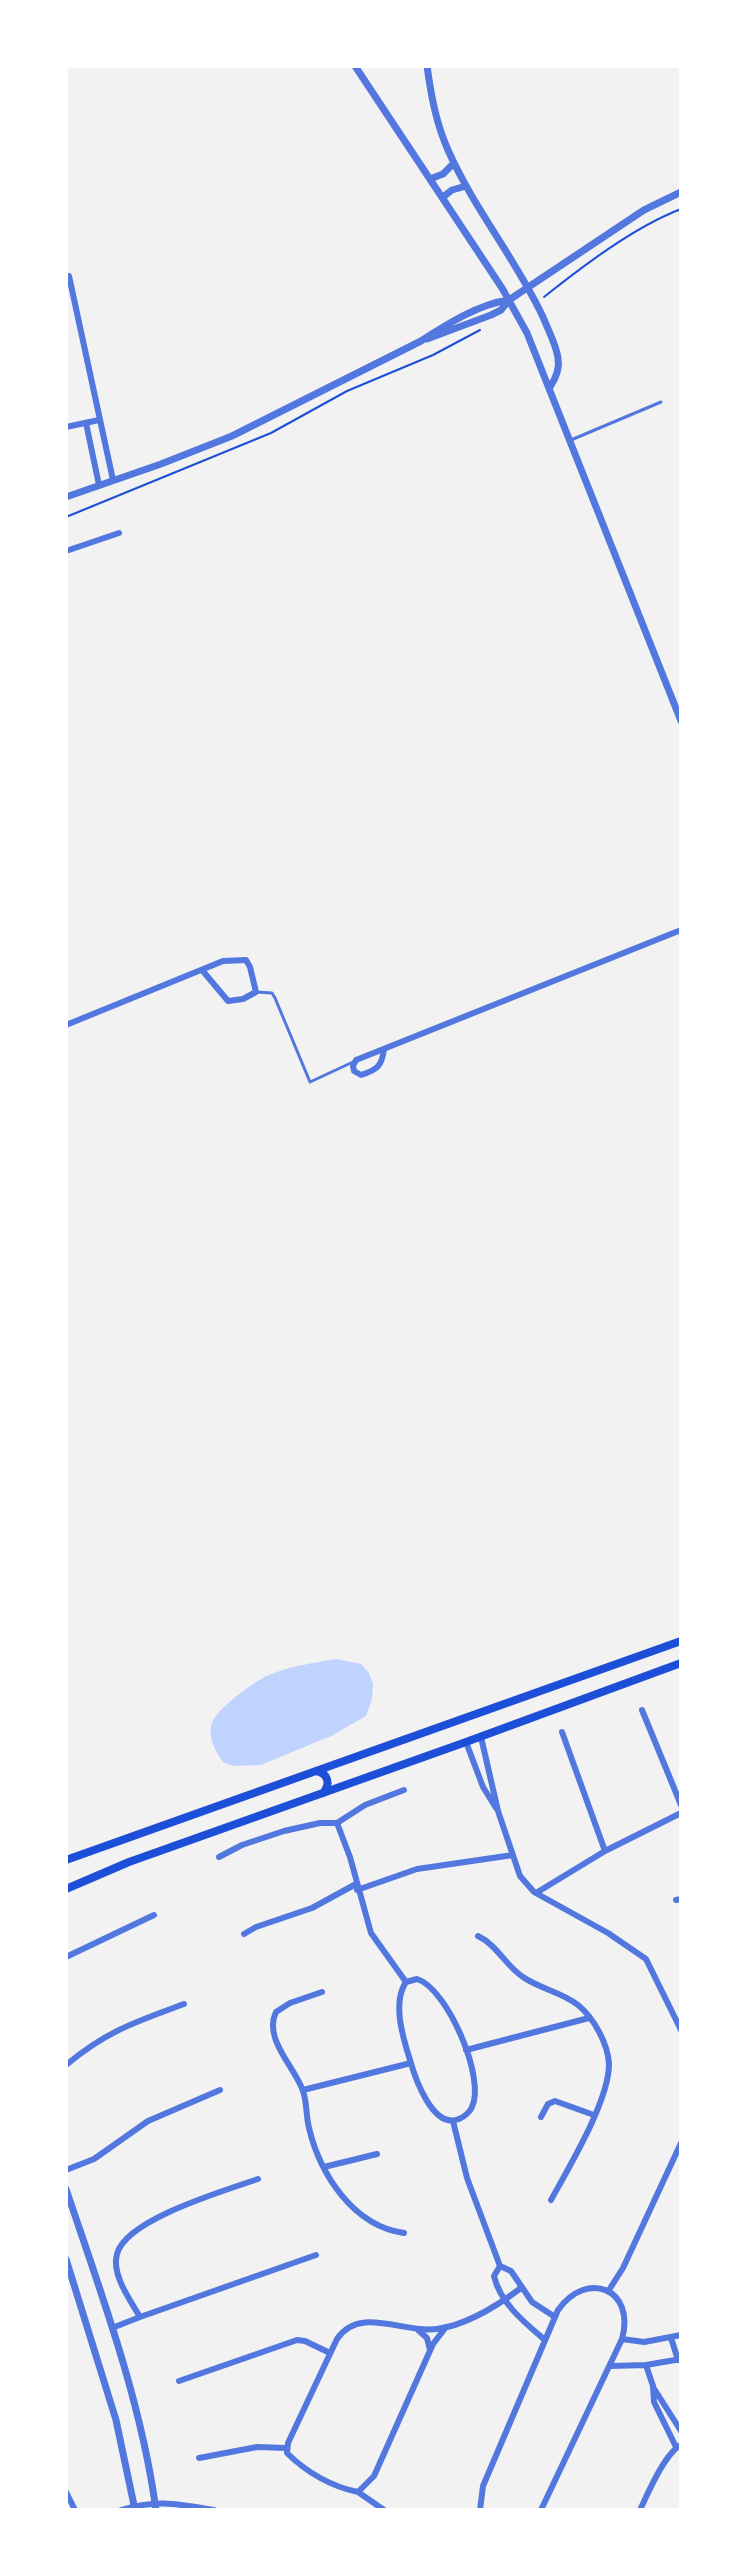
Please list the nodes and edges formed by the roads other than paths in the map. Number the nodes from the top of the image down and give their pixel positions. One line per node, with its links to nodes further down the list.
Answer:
1 (355, 66): 4 (street)
2 (427, 66): 3 (street)
3 (454, 163): 4 (street); 5 (street)
4 (430, 179): 7 (street)
5 (466, 186): 7 (street); 9 (street)
6 (681, 192): 9 (street)
7 (443, 197): 10 (street)
8 (68, 276): 13 (street)
9 (528, 287): 10 (street); 11 (street)
10 (509, 300): 11 (street); 17 (street)
11 (550, 387): 16 (street)
12 (661, 402): 16 (lane)
13 (99, 420): 14 (street); 17 (street)
14 (86, 423): 15 (street); 18 (street)
15 (66, 427)
16 (571, 440): 22 (street)
17 (113, 480): 18 (street)
18 (99, 485): 19 (street)
19 (66, 497)
20 (119, 533): 21 (street)
21 (66, 551)
22 (681, 721)
23 (681, 930): 27 (street)
24 (202, 970): 25 (street); 25 (street); 26 (street)
25 (256, 992): 28 (lane)
26 (66, 1025)
27 (384, 1049): 28 (street); 28 (street)
28 (356, 1060)
29 (681, 1641): 35 (main road)
30 (681, 1663): 33 (main road)
31 (642, 1710): 38 (street)
32 (562, 1732): 42 (street)
33 (481, 1737): 34 (main road); 39 (street)
34 (466, 1742): 37 (main road); 39 (street)
35 (316, 1771): 37 (main road); 45 (main road)
36 (404, 1790): 41 (street)
37 (322, 1794): 47 (main road)
38 (681, 1805)
39 (498, 1811): 43 (street)
40 (681, 1813): 42 (street)
41 (337, 1823): 44 (street); 46 (street)
42 (605, 1851): 48 (street)
43 (513, 1855): 46 (street); 48 (street)
44 (219, 1857)
45 (66, 1860)
46 (357, 1887): 50 (street); 53 (street)
47 (66, 1889)
48 (536, 1893): 57 (street)
49 (154, 1915): 52 (street)
50 (244, 1934)
51 (478, 1936): 58 (street)
52 (66, 1957)
53 (406, 1982): 60 (street); 61 (street)
54 (322, 1992): 64 (street)
55 (184, 2004): 62 (street)
56 (681, 2007): 57 (street)
57 (671, 2011): 59 (street)
58 (589, 2018): 60 (street); 65 (street)
59 (681, 2030)
60 (466, 2050): 67 (street)
61 (411, 2063): 64 (street); 67 (street)
62 (66, 2065)
63 (220, 2090): 71 (street)
64 (303, 2090): 70 (street)
65 (594, 2115): 66 (street); 74 (street)
66 (541, 2117)
67 (453, 2121): 78 (street)
68 (681, 2143): 80 (street)
69 (377, 2154): 70 (street)
70 (324, 2167): 75 (street)
71 (66, 2170)
72 (258, 2179): 82 (street)
73 (66, 2189): 85 (street)
74 (551, 2200)
75 (404, 2233)
76 (316, 2255): 82 (street)
77 (66, 2259): 105 (street)
78 (500, 2266): 79 (street); 81 (street)
79 (521, 2288): 81 (street); 83 (street)
80 (609, 2290): 83 (street); 89 (street)
81 (506, 2300): 84 (street); 90 (street)
82 (140, 2317): 85 (street)
83 (555, 2317): 90 (street)
84 (446, 2327): 86 (street); 92 (street)
85 (112, 2328): 104 (street)
86 (416, 2330): 91 (street); 92 (street)
87 (681, 2335): 88 (street)
88 (671, 2338): 89 (street); 93 (street)
89 (622, 2339): 95 (street)
90 (545, 2340): 110 (street)
91 (330, 2353): 96 (street); 100 (street)
92 (430, 2354): 103 (street)
93 (679, 2360): 94 (street)
94 (646, 2365): 95 (street); 97 (street)
95 (611, 2366): 111 (street)
96 (179, 2381)
97 (664, 2412): 98 (street); 99 (street)
98 (681, 2431)
99 (678, 2446): 112 (street)
100 (286, 2448): 101 (street); 103 (street)
101 (199, 2458)
102 (66, 2492): 106 (street)
103 (358, 2492): 109 (street)
104 (156, 2506): 105 (street); 108 (street)
105 (135, 2508): 107 (street)
106 (75, 2510)
107 (121, 2510)
108 (212, 2510)
109 (384, 2510)
110 (480, 2510)
111 (541, 2510)
112 (640, 2510)

